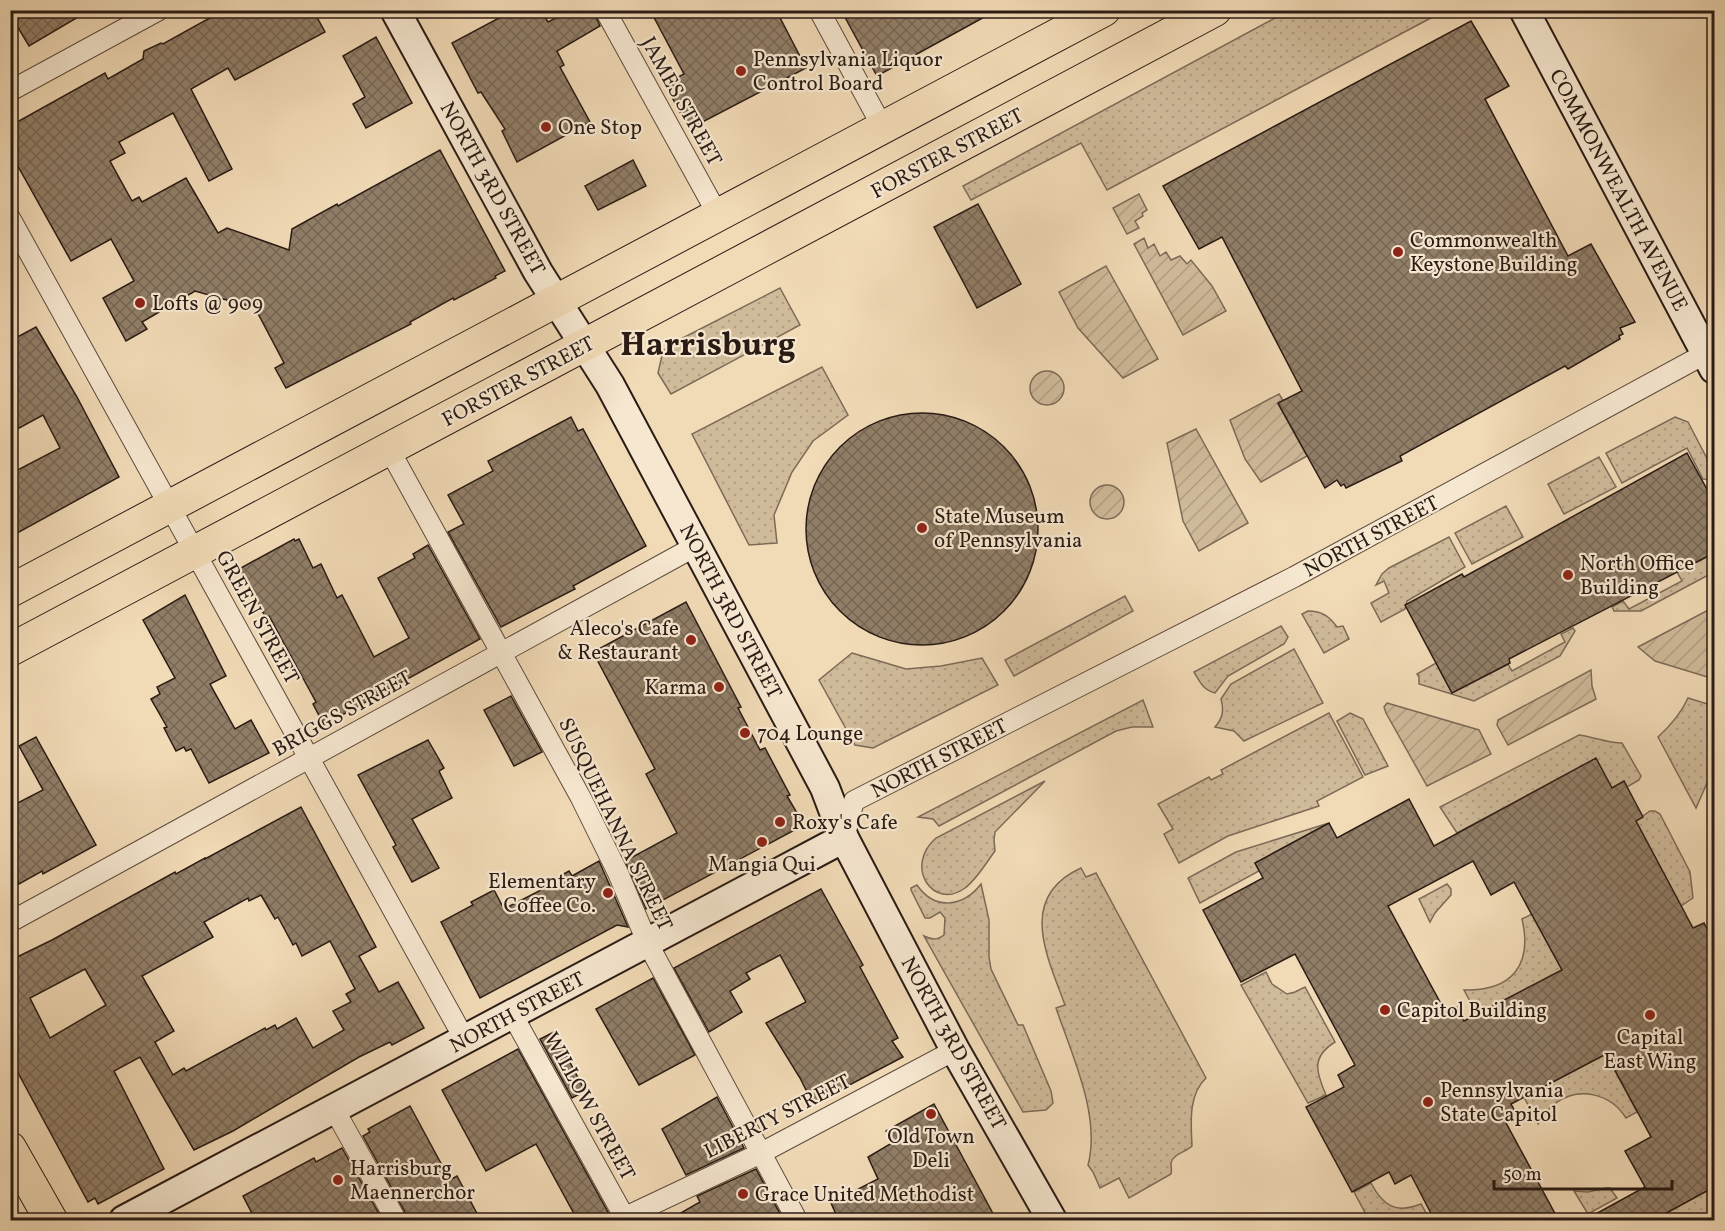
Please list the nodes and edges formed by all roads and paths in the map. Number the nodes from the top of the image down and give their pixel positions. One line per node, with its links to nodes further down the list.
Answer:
1 (159, 10): 8 (street)
2 (395, 10): 12 (main road, NORTH 3RD STREET)
3 (605, 10): 10 (street, JAMES STREET)
4 (819, 10): 9 (street)
5 (1104, 10): 9 (main road)
6 (1215, 10): 13 (main road, FORSTER STREET)
7 (1524, 10): 14 (main road, COMMONWEALTH AVENUE)
8 (10, 91)
9 (884, 128): 10 (main road)
10 (718, 215): 12 (main road)
11 (10, 218): 16 (street, GREEN STREET)
12 (557, 301): 13 (main road, NORTH 3RD STREET); 16 (main road)
13 (585, 345): 15 (main road, FORSTER STREET); 17 (main road, NORTH 3RD STREET)
14 (1712, 357): 23 (street, NORTH STREET)
15 (389, 450): 18 (main road, FORSTER STREET); 21 (street, SUSQUEHANNA STREET)
16 (169, 507): 18 (street, GREEN STREET); 19 (main road)
17 (696, 546): 21 (street, BRIGGS STREET); 23 (main road, NORTH 3RD STREET)
18 (195, 552): 20 (main road, FORSTER STREET); 22 (street, GREEN STREET)
19 (10, 591)
20 (10, 650)
21 (501, 653): 22 (street, BRIGGS STREET); 25 (street, SUSQUEHANNA STREET)
22 (308, 759): 24 (street, BRIGGS STREET); 27 (street, GREEN STREET)
23 (844, 838): 25 (main road, NORTH STREET); 28 (main road, NORTH 3RD STREET)
24 (10, 922)
25 (648, 944): 26 (main road, NORTH STREET); 31 (street, SUSQUEHANNA STREET)
26 (512, 1014): 27 (main road, NORTH STREET); 32 (street, WILLOW STREET)
27 (465, 1040): 29 (main road, NORTH STREET)
28 (955, 1050): 31 (street, LIBERTY STREET); 37 (main road, NORTH 3RD STREET)
29 (334, 1109): 34 (main road, NORTH STREET); 35 (street)
30 (10, 1148): 33 (main road)
31 (761, 1153): 32 (street, LIBERTY STREET); 36 (street, SUSQUEHANNA STREET)
32 (623, 1220)
33 (51, 1221)
34 (124, 1221)
35 (396, 1221)
36 (797, 1221)
37 (1052, 1221)

